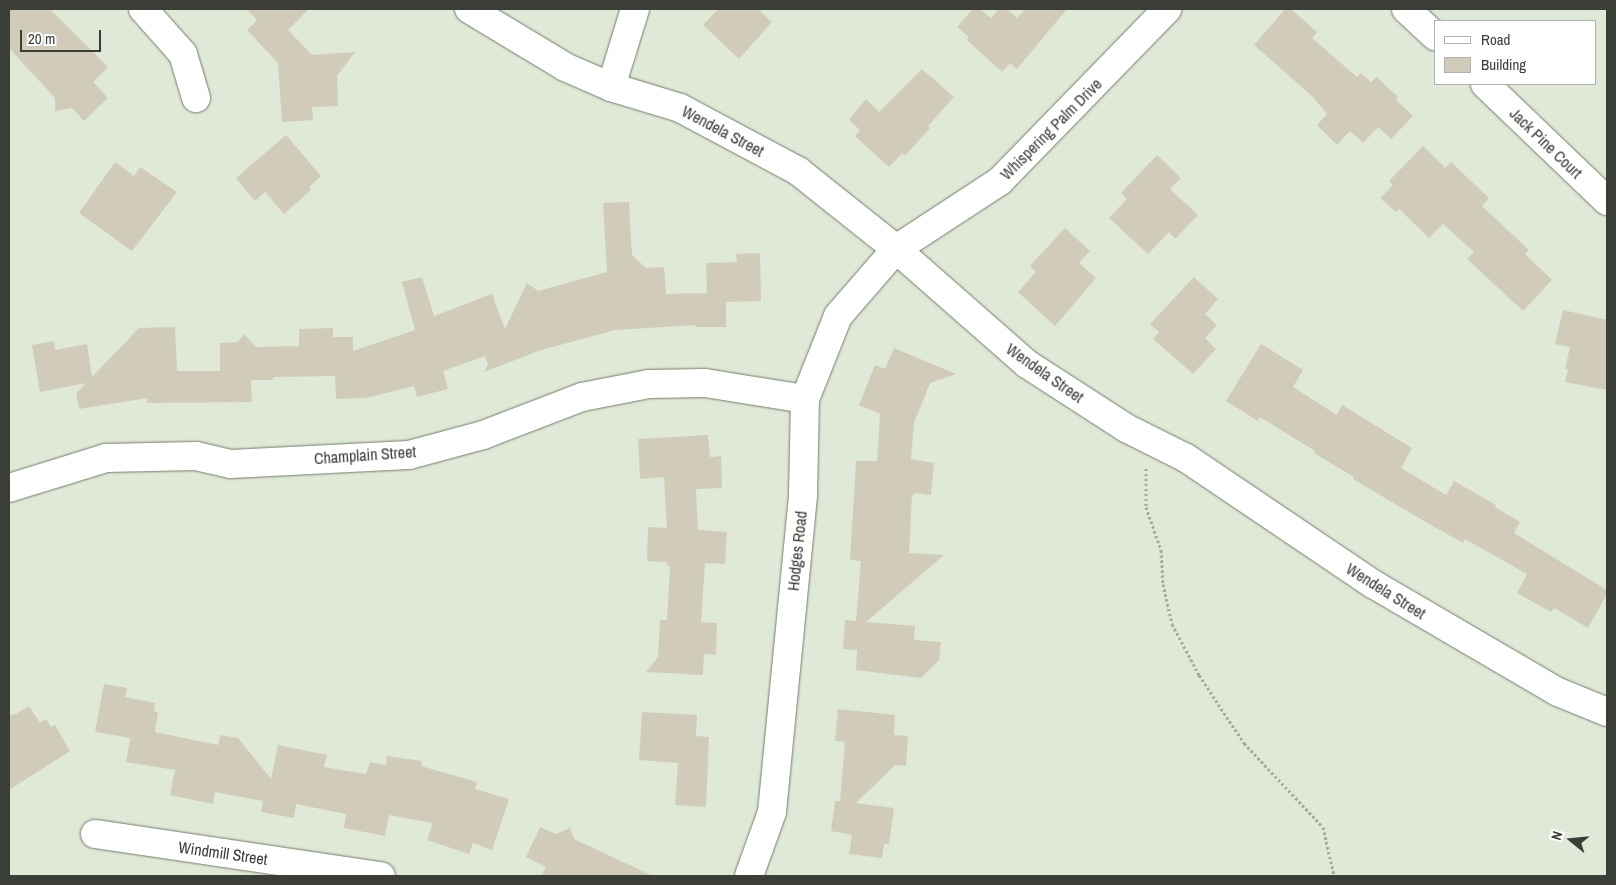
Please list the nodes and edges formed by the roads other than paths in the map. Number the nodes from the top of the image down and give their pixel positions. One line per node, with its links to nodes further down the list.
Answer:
1 (143, 9): 9 (street)
2 (469, 9): 8 (street, Wendela Street)
3 (635, 9): 8 (street)
4 (1167, 9): 11 (street, Whispering Palm Drive)
5 (1406, 9): 6 (street)
6 (1434, 35)
7 (1485, 85): 10 (street, Jack Pine Court)
8 (611, 87): 11 (street, Wendela Street)
9 (196, 98)
10 (1607, 201)
11 (896, 249): 12 (street, Hodges Road); 14 (street, Wendela Street)
12 (806, 399): 13 (street, Champlain Street); 17 (street, Hodges Road)
13 (9, 488)
14 (1607, 712)
15 (95, 834): 16 (street, Windmill Street)
16 (380, 876)
17 (748, 876)

